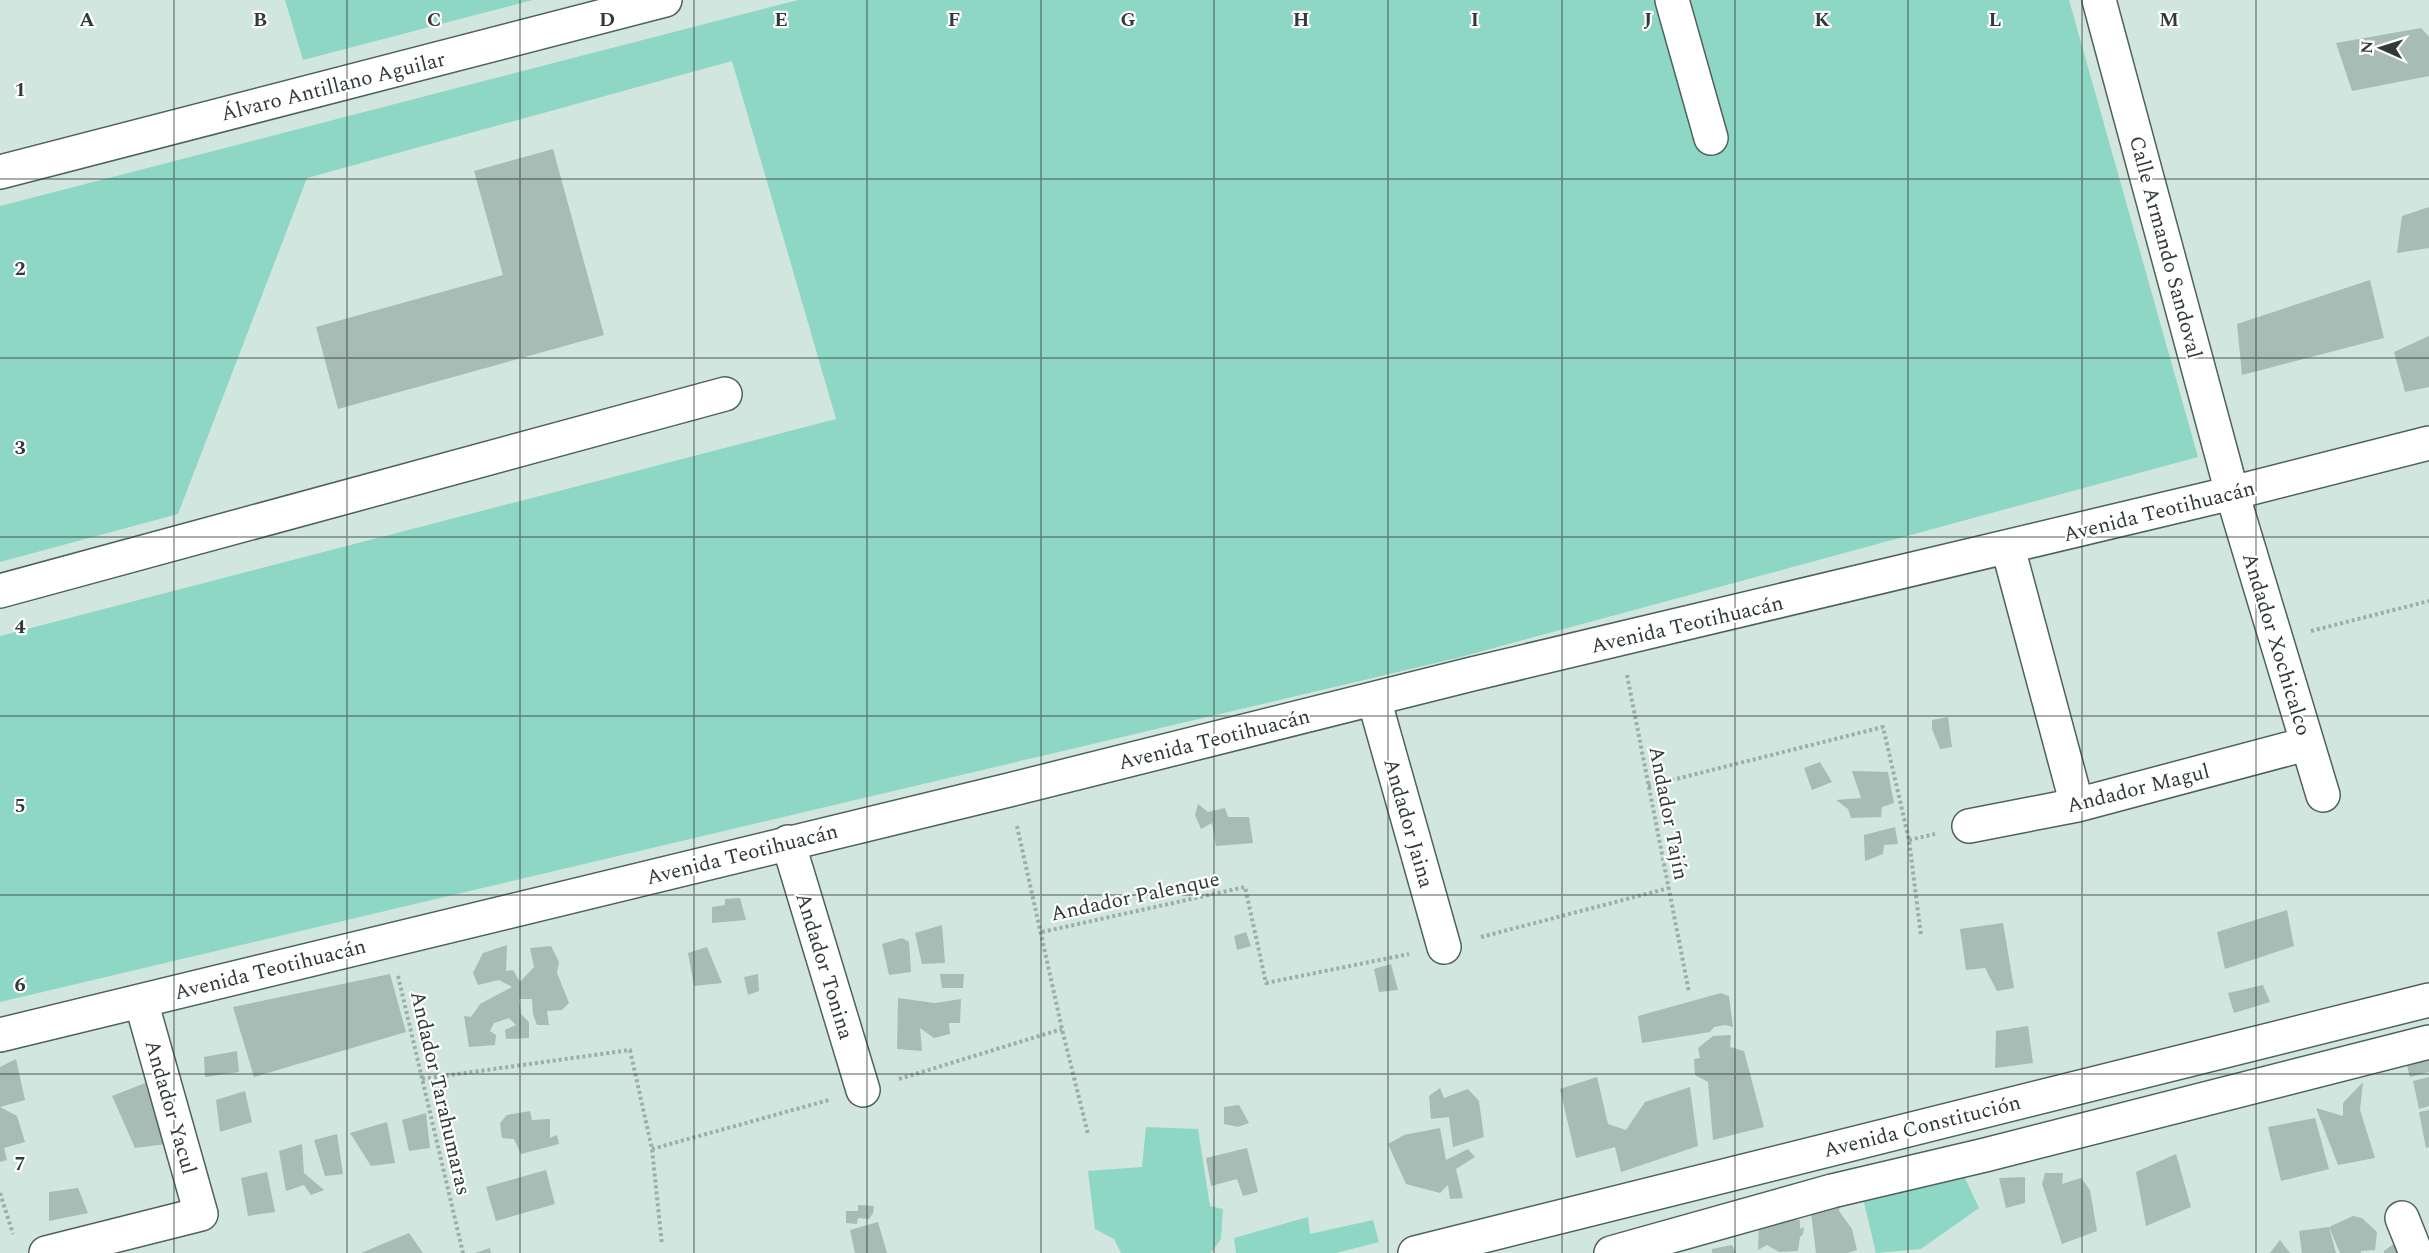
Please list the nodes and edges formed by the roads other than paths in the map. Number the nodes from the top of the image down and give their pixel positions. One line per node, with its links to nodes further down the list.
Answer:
1 (665, 0): 5 (street, Álvaro Antillano Aguilar)
2 (1672, 0): 4 (street)
3 (2099, 0): 8 (street, Calle Armando Sandoval)
4 (1711, 138)
5 (0, 172)
6 (725, 394): 10 (street)
7 (2429, 443): 8 (street, Avenida Teotihuacán)
8 (2232, 493): 9 (street, Avenida Teotihuacán); 12 (street, Andador Xochicalco)
9 (2008, 548): 11 (street, Avenida Teotihuacán); 14 (street)
10 (0, 591)
11 (1374, 699): 16 (street, Avenida Teotihuacán); 17 (street, Andador Jaina)
12 (2306, 744): 13 (street, Andador Xochicalco); 14 (street, Andador Magul)
13 (2323, 795)
14 (2077, 805): 15 (street, Andador Magul)
15 (1969, 826)
16 (788, 842): 19 (street, Avenida Teotihuacán); 22 (street, Andador Tonina)
17 (1444, 946)
18 (2429, 1000): 23 (street, Avenida Constitución)
19 (141, 1001): 20 (street, Avenida Teotihuacán); 26 (street, Andador Yacul)
20 (0, 1035)
21 (2429, 1042): 25 (street, Avenida Constitución)
22 (862, 1090)
23 (1640, 1197): 25 (street); 27 (street, Avenida Constitución)
24 (2402, 1218): 29 (street)
25 (1649, 1243): 28 (street, Avenida Constitución)
26 (46, 1253)
27 (1415, 1253)
28 (1611, 1253)
29 (2416, 1253)

